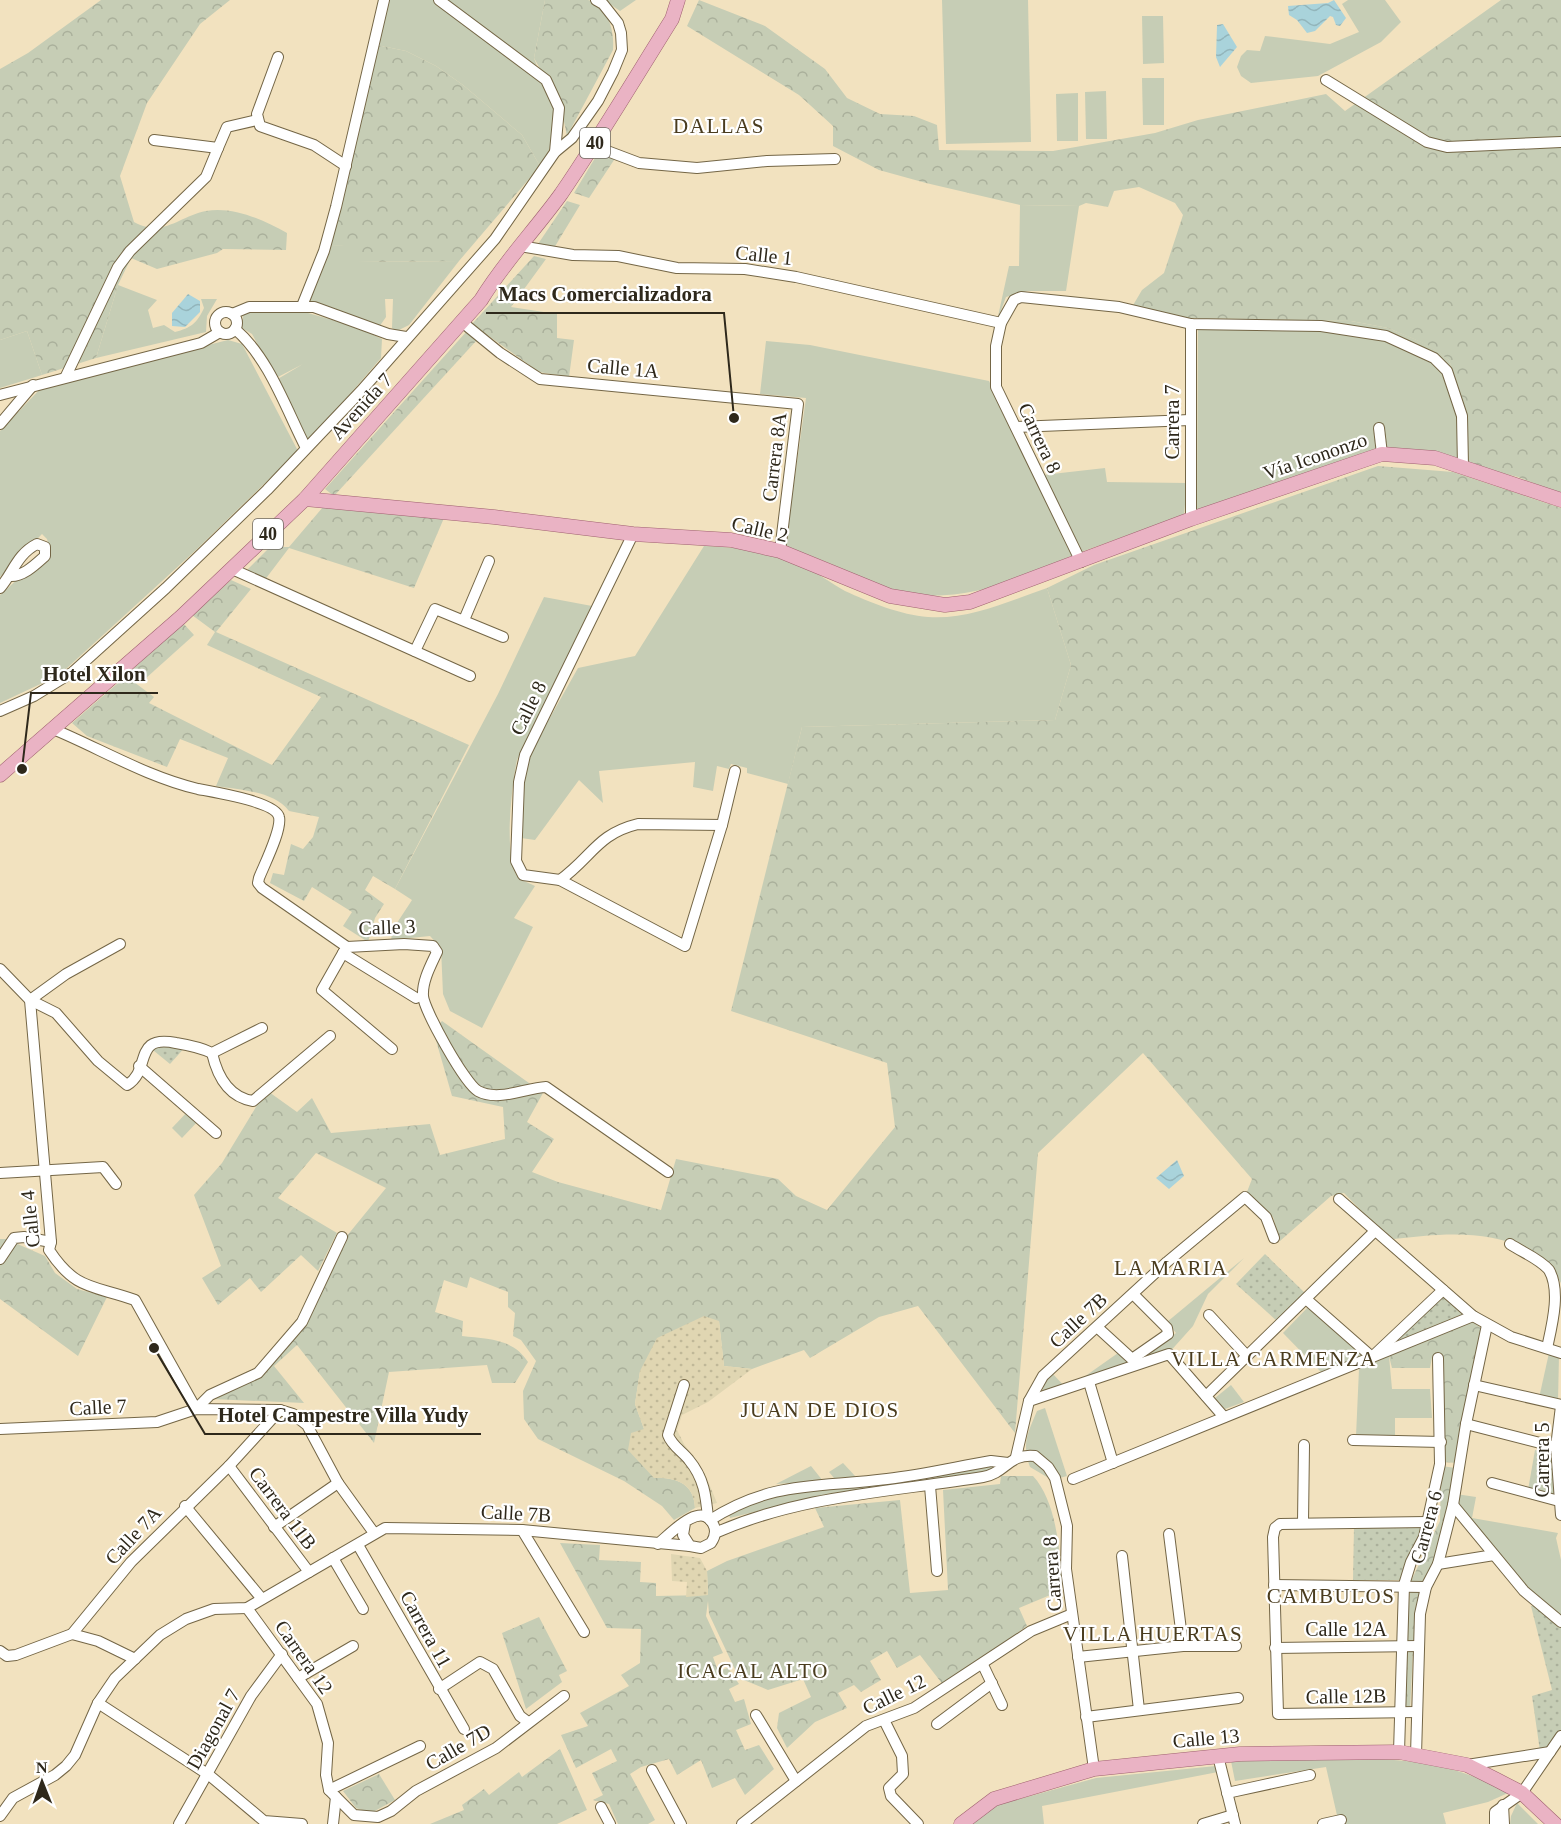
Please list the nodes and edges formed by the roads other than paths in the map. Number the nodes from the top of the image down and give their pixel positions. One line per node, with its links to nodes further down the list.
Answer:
1 (384, 0): 14 (street)
2 (439, 0): 12 (street)
3 (596, 0): 12 (street)
4 (678, 0): 10 (main road, Avenida 7 / 40)
5 (278, 57): 7 (street)
6 (1326, 80): 9 (street)
7 (257, 120): 11 (street); 14 (street)
8 (154, 140): 11 (street)
9 (1561, 142)
10 (594, 146): 13 (street); 15 (main road, Avenida 7 / 40)
11 (218, 148): 24 (street)
12 (555, 152): 23 (street)
13 (835, 159)
14 (346, 166): 16 (street)
15 (520, 246): 18 (main road, Avenida 7 / 40); 19 (street, Calle 1)
16 (302, 306): 17 (street); 23 (street)
17 (232, 314): 21 (street); 22 (street)
18 (462, 322): 27 (street, Calle 1A); 35 (main road, Avenida 7 / 40)
19 (1001, 323): 20 (street); 30 (street, Carrera 8)
20 (1191, 324): 28 (street, Carrera 7); 34 (street)
21 (235, 329): 22 (street); 32 (street)
22 (220, 332): 24 (street)
23 (406, 337): 32 (street)
24 (66, 376): 25 (street)
25 (33, 385): 26 (street); 29 (street)
26 (0, 395)
27 (798, 404): 39 (street, Carrera 8A)
28 (1190, 420): 30 (street); 37 (street, Carrera 7)
29 (0, 424)
30 (1016, 427): 41 (street, Carrera 8)
31 (1379, 428): 33 (street)
32 (306, 448): 49 (street)
33 (1382, 454): 34 (main road, Vía Icononzo); 37 (main road, Vía Icononzo)
34 (1463, 466): 36 (main road, Vía Icononzo)
35 (305, 499): 38 (main road, Calle 2); 42 (main road, Avenida 7 / 40)
36 (1561, 500)
37 (1188, 520): 41 (main road, Calle 2)
38 (633, 534): 39 (main road, Calle 2); 54 (street, Calle 8)
39 (780, 551): 41 (main road, Calle 2)
40 (489, 561): 45 (street)
41 (1081, 561)
42 (231, 569): 47 (street); 50 (main road, Avenida 7 / 40)
43 (10, 576): 44 (street)
44 (0, 588)
45 (465, 620): 46 (street); 47 (street)
46 (503, 637)
47 (415, 651): 48 (street)
48 (470, 676)
49 (0, 711)
50 (53, 729): 52 (main road, Avenida 7 / 40); 56 (street, Calle 3)
51 (735, 771): 53 (street)
52 (0, 775)
53 (722, 825): 54 (street); 54 (street)
54 (560, 880)
55 (120, 944): 59 (street)
56 (345, 950): 58 (street); 62 (street); 67 (street, Calle 3)
57 (0, 969): 59 (street)
58 (417, 998)
59 (30, 1000): 64 (street); 66 (street, Calle 4)
60 (262, 1028): 63 (street)
61 (330, 1036): 63 (street)
62 (392, 1048)
63 (212, 1053): 64 (street)
64 (139, 1066): 65 (street)
65 (216, 1134)
66 (44, 1171): 68 (street); 69 (street); 74 (street, Calle 4)
67 (668, 1172)
68 (0, 1173)
69 (116, 1184)
70 (1340, 1199): 71 (street)
71 (1376, 1231): 77 (street); 79 (street)
72 (342, 1237): 95 (street)
73 (1274, 1238): 78 (street, Calle 7B)
74 (51, 1242): 76 (street); 95 (street, Calle 4)
75 (1510, 1244): 84 (street)
76 (0, 1259)
77 (1443, 1290): 81 (street); 87 (street)
78 (1133, 1294): 83 (street, Calle 7B); 83 (street)
79 (1306, 1299): 86 (street); 87 (street)
80 (1209, 1315): 86 (street)
81 (1473, 1316): 82 (street); 87 (street)
82 (1487, 1325): 84 (street); 91 (street, Carrera 6)
83 (1097, 1327): 93 (street, Calle 7B)
84 (1547, 1348): 85 (street)
85 (1561, 1353)
86 (1247, 1356): 92 (street)
87 (1372, 1357): 97 (street)
88 (1438, 1358): 102 (street, Carrera 6)
89 (1089, 1382): 92 (street); 93 (street); 106 (street)
90 (684, 1385): 118 (street)
91 (1474, 1385): 94 (street); 98 (street, Carrera 6)
92 (1206, 1396): 97 (street)
93 (1029, 1401): 105 (street, Calle 7B)
94 (1561, 1405): 100 (street, Carrera 5)
95 (196, 1409): 96 (street); 99 (street, Calle 7)
96 (280, 1410): 108 (street, Calle 7A); 111 (street)
97 (1224, 1417): 106 (street)
98 (1466, 1424): 104 (street); 109 (street, Carrera 6)
99 (0, 1429)
100 (1559, 1431): 104 (street, Carrera 5)
101 (1353, 1440): 102 (street)
102 (1441, 1442): 107 (street, Carrera 6)
103 (1304, 1445): 120 (street)
104 (1556, 1447): 114 (street, Carrera 5)
105 (1012, 1460): 113 (street); 118 (street); 142 (street, Carrera 8)
106 (1113, 1463): 110 (street)
107 (1440, 1464): 109 (street); 119 (street, Carrera 6)
108 (229, 1466): 115 (street, Calle 7A); 122 (street, Carrera 11B)
109 (1458, 1466): 116 (street, Carrera 6)
110 (1073, 1479)
111 (338, 1483): 122 (street); 124 (street)
112 (1491, 1483): 114 (street)
113 (930, 1486): 125 (street); 134 (street)
114 (1558, 1500): 117 (street, Carrera 5)
115 (185, 1506): 139 (street, Carrera 12); 145 (street, Calle 7A)
116 (1453, 1506): 130 (street); 133 (street, Carrera 6)
117 (1561, 1515)
118 (709, 1519): 121 (street); 125 (street)
119 (1427, 1521): 120 (street); 137 (street, Carrera 6)
120 (1302, 1522): 136 (street)
121 (685, 1523): 127 (street); 129 (street)
122 (274, 1527): 135 (street, Carrera 11B)
123 (522, 1530): 124 (street, Calle 7B); 127 (street, Calle 7B); 144 (street)
124 (374, 1533): 128 (street)
125 (715, 1533): 129 (street)
126 (1169, 1534): 147 (street)
127 (658, 1544): 129 (street, Calle 7B)
128 (358, 1545): 132 (street); 160 (street, Carrera 11)
129 (690, 1546)
130 (1494, 1555): 133 (street); 143 (street)
131 (1122, 1556): 153 (street)
132 (333, 1558): 135 (street); 141 (street)
133 (1438, 1564): 138 (street, Carrera 6)
134 (937, 1571)
135 (309, 1572): 139 (street)
136 (1274, 1585): 137 (street); 151 (street)
137 (1404, 1585): 138 (street); 150 (street, Carrera 6)
138 (1426, 1587): 149 (street, Carrera 6)
139 (262, 1599): 140 (street)
140 (247, 1608): 154 (street, Carrera 12); 156 (street)
141 (363, 1609)
142 (1072, 1614): 155 (street, Carrera 8); 157 (street, Calle 12)
143 (1561, 1622)
144 (584, 1632)
145 (72, 1634): 152 (street); 156 (street)
146 (353, 1646): 158 (street)
147 (1183, 1646): 148 (street); 153 (street)
148 (1236, 1646)
149 (1418, 1646): 150 (street, Calle 12A); 166 (street, Carrera 6)
150 (1401, 1647): 151 (street, Calle 12A); 167 (street, Carrera 6)
151 (1275, 1648): 167 (street, Calle 12B)
152 (0, 1651)
153 (1134, 1651): 155 (street); 165 (street)
154 (282, 1654): 158 (street, Carrera 12); 183 (street, Diagonal 7)
155 (1078, 1658): 169 (street, Carrera 8)
156 (135, 1659): 163 (street)
157 (983, 1665): 159 (street); 170 (street, Calle 12)
158 (298, 1678): 188 (street, Carrera 12)
159 (992, 1683): 164 (street); 172 (street)
160 (439, 1689): 171 (street); 173 (street, Carrera 11)
161 (564, 1696): 171 (street, Calle 7D)
162 (1238, 1698): 165 (street)
163 (98, 1703): 183 (street); 191 (street)
164 (1002, 1704)
165 (1139, 1710): 169 (street)
166 (1416, 1712): 167 (street, Calle 12B); 178 (street, Carrera 6)
167 (1399, 1713): 176 (street, Carrera 6)
168 (756, 1715): 185 (street)
169 (1086, 1717): 181 (street, Carrera 8)
170 (884, 1720): 185 (street, Calle 12); 200 (street)
171 (528, 1722): 188 (street, Calle 7D)
172 (937, 1724)
173 (464, 1729)
174 (1561, 1736): 177 (street)
175 (420, 1746): 188 (street)
176 (1399, 1752): 178 (main road, Calle 13); 179 (main road, Calle 13)
177 (1550, 1752): 180 (street, Calle 13); 187 (street)
178 (1416, 1755): 180 (main road, Calle 13)
179 (1218, 1756): 181 (main road, Calle 13); 186 (street)
180 (1467, 1766): 187 (main road, Calle 13)
181 (1094, 1769): 201 (main road, Calle 13)
182 (652, 1770): 198 (street)
183 (209, 1775): 194 (street, Diagonal 7); 195 (street)
184 (1310, 1775): 186 (street)
185 (796, 1781): 199 (street, Calle 12)
186 (1227, 1793): 192 (street)
187 (1522, 1793): 189 (street); 206 (main road, Calle 13)
188 (332, 1794): 196 (street, Carrera 12)
189 (1503, 1805): 204 (street); 205 (street)
190 (601, 1807): 197 (street)
191 (0, 1816)
192 (1234, 1820): 202 (street)
193 (1341, 1820): 203 (street)
194 (179, 1824)
195 (302, 1824)
196 (333, 1824)
197 (610, 1824)
198 (681, 1824)
199 (742, 1824)
200 (918, 1824)
201 (961, 1824)
202 (1203, 1824)
203 (1323, 1824)
204 (1495, 1824)
205 (1504, 1824)
206 (1555, 1824)

